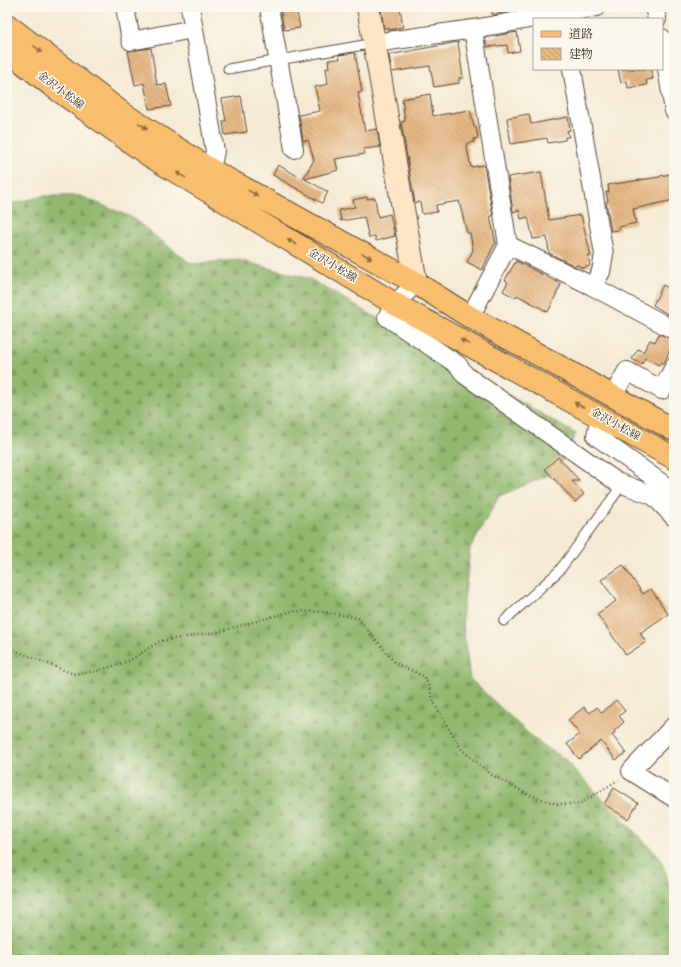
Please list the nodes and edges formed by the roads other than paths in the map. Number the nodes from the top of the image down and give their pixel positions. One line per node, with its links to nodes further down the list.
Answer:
1 (125, 7): 13 (street)
2 (190, 7): 13 (street)
3 (269, 7): 17 (street)
4 (368, 7): 15 (street)
5 (597, 7): 7 (street)
6 (654, 7): 9 (street)
7 (564, 16): 8 (street)
8 (549, 18)
9 (657, 18)
10 (533, 20): 12 (street)
11 (7, 25): 22 (main road, 金沢小松線, one-way to 22)
12 (473, 28): 15 (street); 23 (street)
13 (193, 29): 22 (street)
14 (667, 42): 20 (street)
15 (374, 43): 17 (lane); 24 (street)
16 (7, 50): 26 (main road, 金沢小松線, one-way to 16)
17 (279, 59): 18 (lane); 21 (street)
18 (228, 69)
19 (572, 70): 25 (street)
20 (674, 111)
21 (294, 149)
22 (211, 170): 24 (main road, 金沢小松線, one-way to 24)
23 (508, 245): 25 (street); 27 (street)
24 (416, 283): 26 (street); 27 (main road, 金沢小松線)
25 (592, 286): 28 (street)
26 (395, 304): 31 (main road, 金沢小松線, one-way to 26); 34 (street)
27 (470, 317): 30 (main road, 金沢小松線)
28 (674, 330)
29 (674, 367): 30 (street)
30 (613, 396): 32 (main road, 金沢小松線)
31 (600, 416): 33 (main road, 金沢小松線); 35 (street)
32 (674, 430)
33 (674, 458)
34 (617, 482): 36 (street); 37 (lane)
35 (674, 492)
36 (674, 517)
37 (504, 621)
38 (674, 726): 39 (street)
39 (674, 798)

